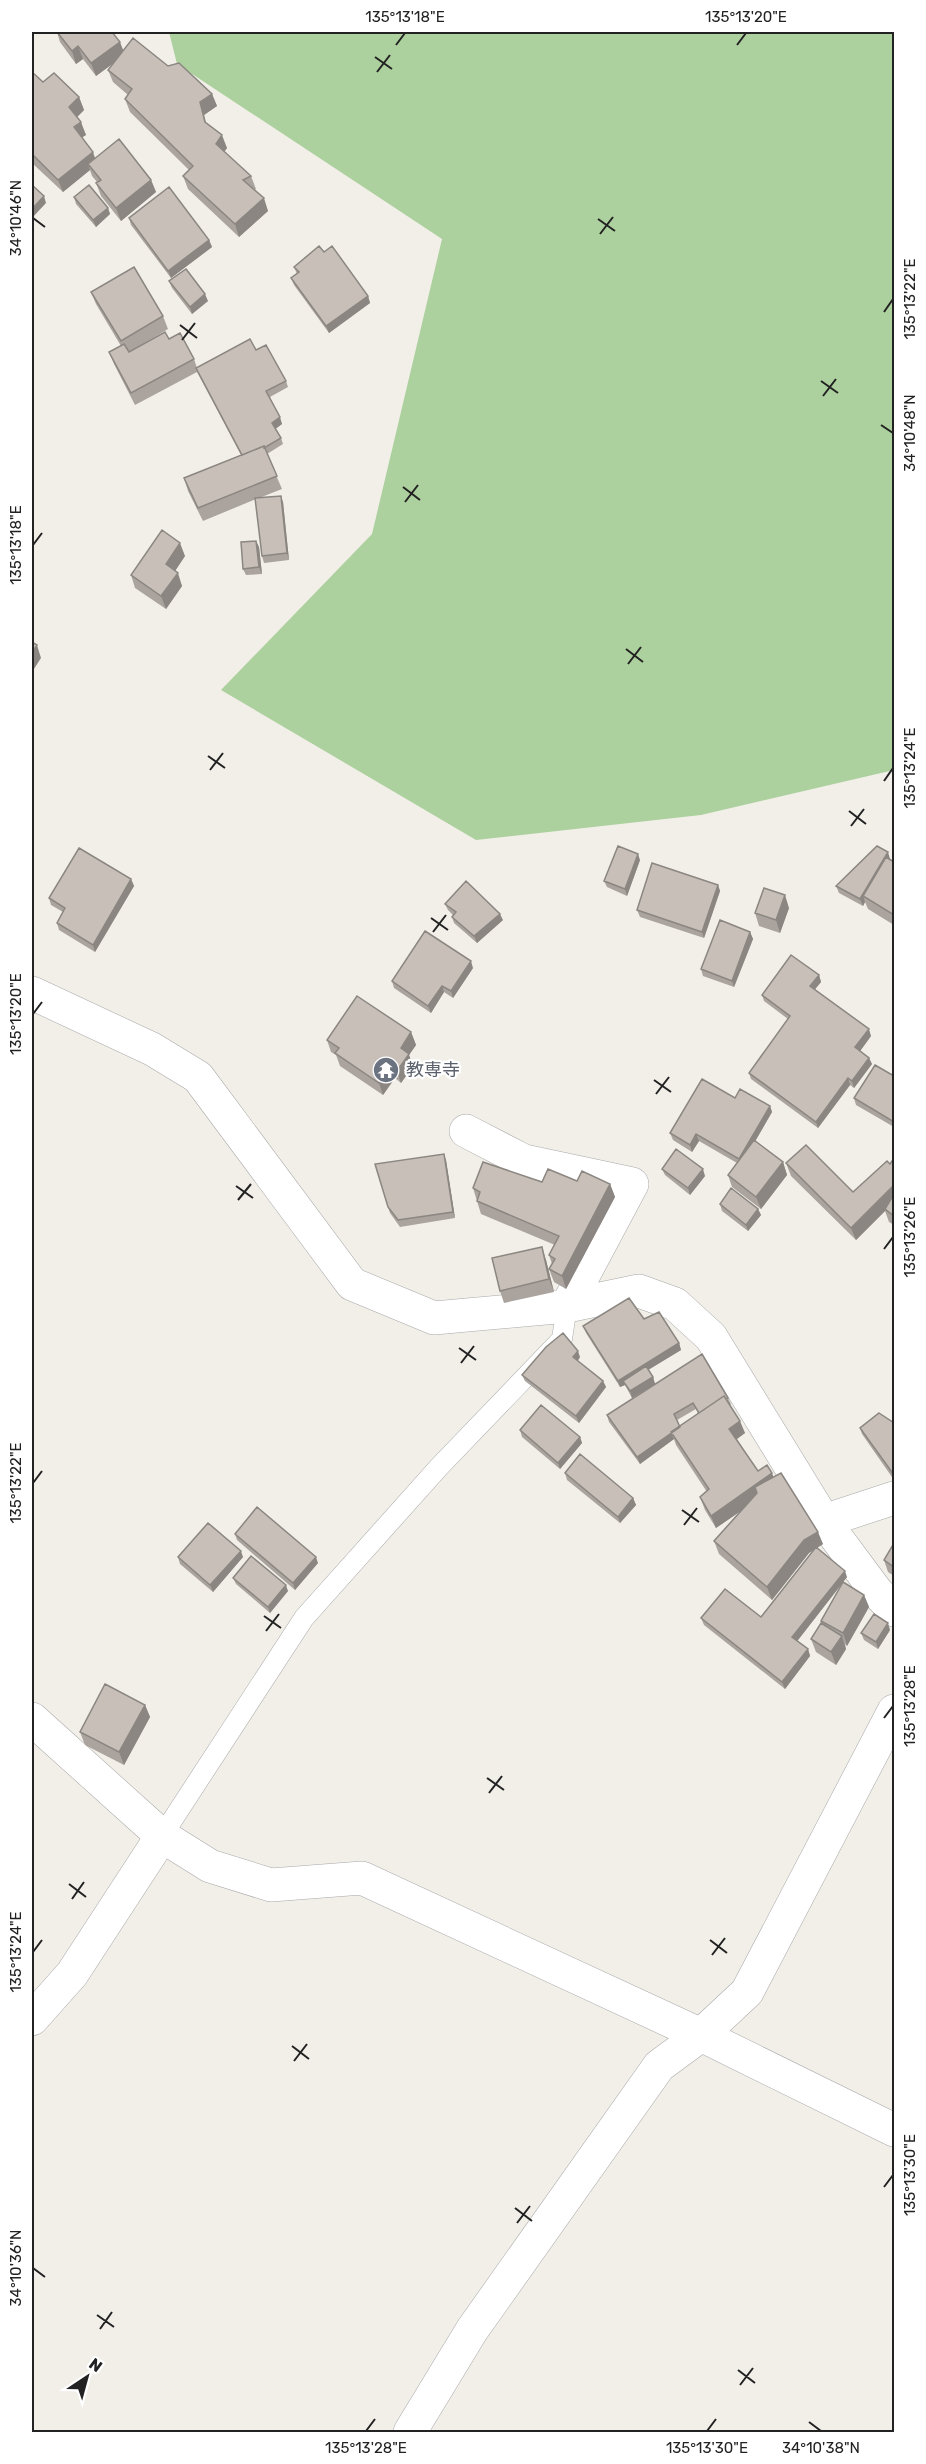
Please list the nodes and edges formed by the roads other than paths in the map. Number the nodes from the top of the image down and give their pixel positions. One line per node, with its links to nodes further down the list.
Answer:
1 (32, 993): 3 (street)
2 (466, 1131): 3 (street)
3 (567, 1305): 5 (street); 9 (lane)
4 (894, 1498): 5 (street)
5 (824, 1521): 6 (street)
6 (894, 1610)
7 (894, 1711): 11 (street)
8 (32, 1719): 9 (street)
9 (162, 1836): 10 (street); 11 (street)
10 (32, 2019)
11 (701, 2036): 12 (street); 13 (street)
12 (894, 2130)
13 (410, 2433)

